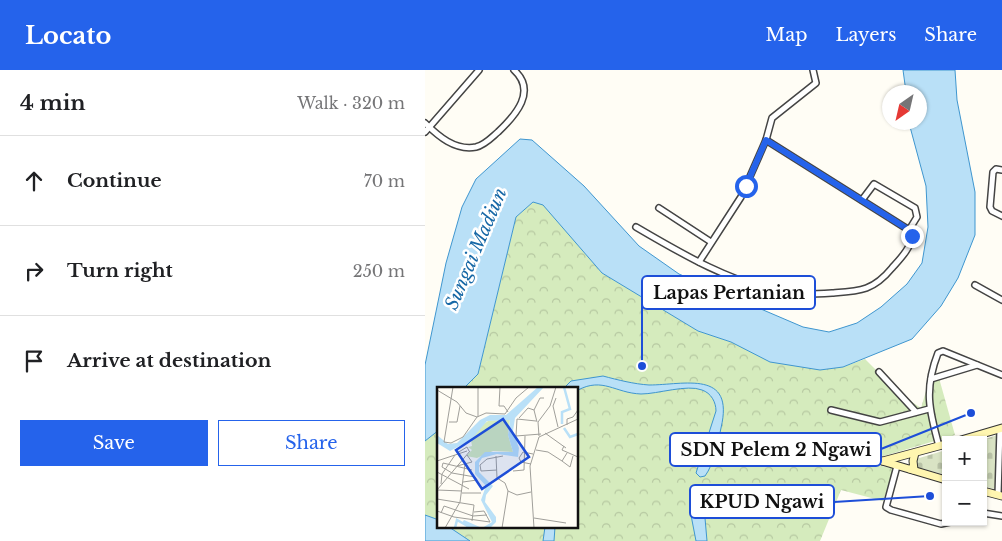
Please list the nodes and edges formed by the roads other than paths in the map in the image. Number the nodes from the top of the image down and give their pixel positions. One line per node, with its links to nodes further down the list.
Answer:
1 (479, 70): 4 (street)
2 (514, 70): 4 (street)
3 (813, 70): 5 (street)
4 (426, 127)
5 (766, 140): 7 (street); 12 (street)
6 (1002, 170): 9 (street)
7 (862, 200): 11 (street); 11 (street)
8 (659, 208): 12 (street)
9 (1002, 216)
10 (636, 227): 13 (street)
11 (909, 230): 13 (street)
12 (711, 242): 13 (street)
13 (699, 262)
14 (975, 285): 15 (street)
15 (1002, 300)
16 (977, 365): 18 (street); 19 (street); 19 (street)
17 (879, 372): 22 (street)
18 (1002, 374)
19 (931, 379): 20 (street)
20 (929, 409): 22 (street); 25 (street)
21 (831, 410): 22 (street)
22 (916, 412)
23 (1001, 428): 24 (street); 31 (street)
24 (974, 436)
25 (942, 445): 26 (street)
26 (915, 453): 27 (street); 28 (street)
27 (897, 466): 28 (street); 34 (street)
28 (914, 470): 29 (street)
29 (942, 479)
30 (987, 492): 31 (street)
31 (1000, 496)
32 (987, 514): 33 (street)
33 (1002, 516)
34 (942, 524)

